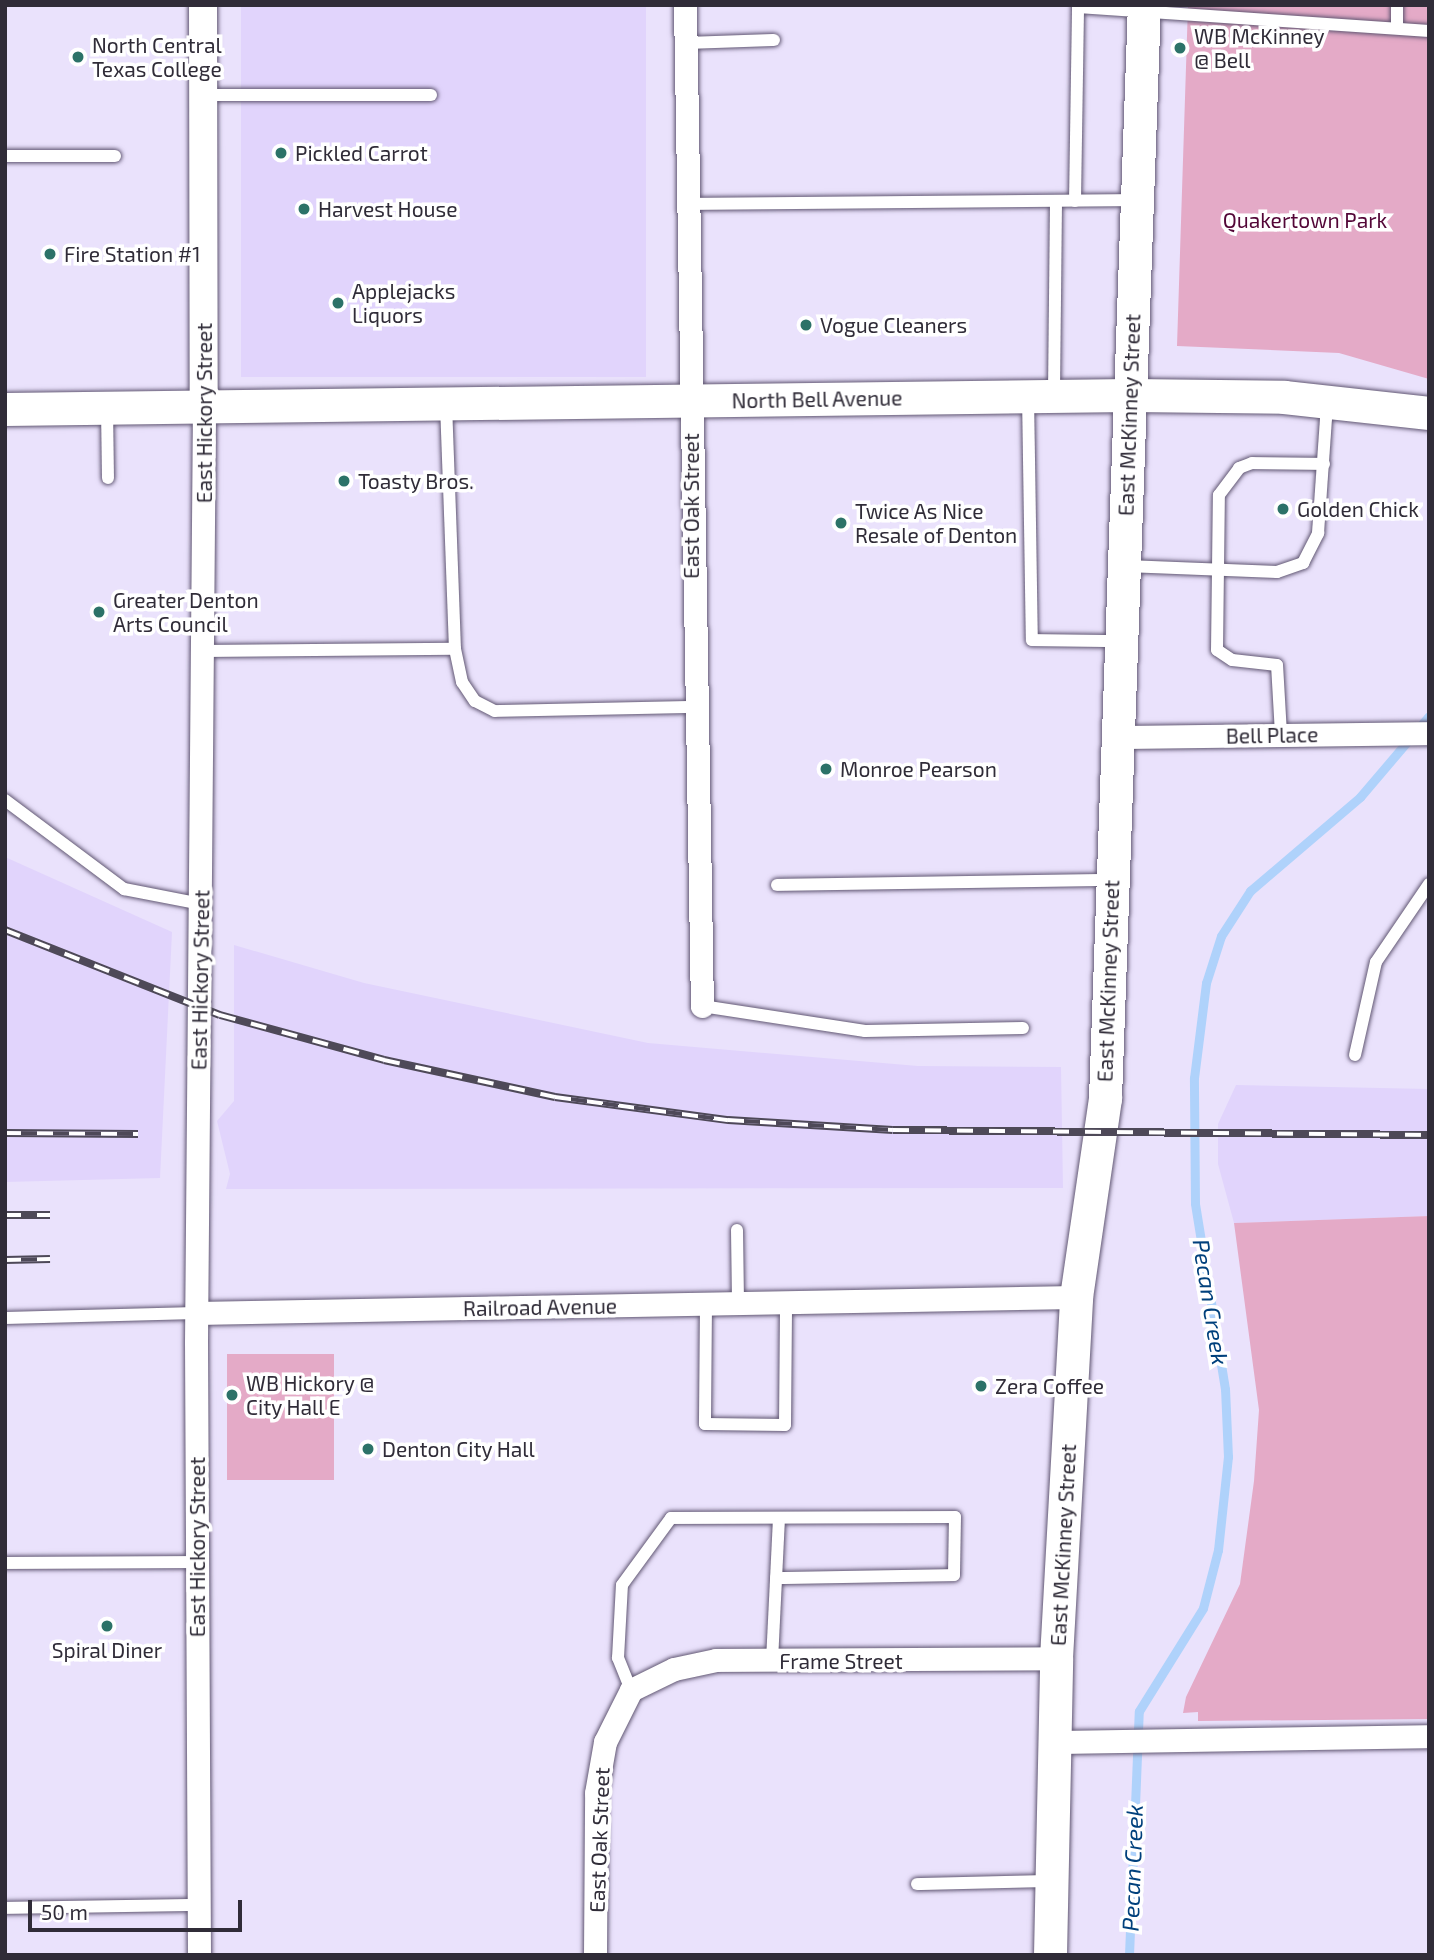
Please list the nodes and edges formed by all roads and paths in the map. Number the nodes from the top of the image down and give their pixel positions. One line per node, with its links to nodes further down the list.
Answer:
1 (203, 5): 11 (street, East Hickory Street)
2 (685, 5): 10 (street, East Oak Street)
3 (1397, 5): 7 (lane)
4 (1078, 6): 5 (lane); 17 (lane)
5 (1144, 6): 6 (lane); 15 (main road, East McKinney Street)
6 (1263, 10): 7 (lane)
7 (1397, 24): 8 (lane)
8 (1429, 31)
9 (774, 40): 10 (lane)
10 (685, 43): 18 (street, East Oak Street)
11 (203, 95): 12 (lane); 24 (street, East Hickory Street)
12 (431, 95)
13 (5, 156): 14 (lane)
14 (114, 156)
15 (1137, 200): 17 (lane); 19 (main road, East McKinney Street)
16 (1056, 201): 17 (lane); 18 (lane); 20 (lane)
17 (1075, 201)
18 (687, 204): 21 (street, East Oak Street)
19 (1130, 395): 20 (main road, North Bell Avenue); 22 (main road, North Bell Avenue); 30 (main road, East McKinney Street)
20 (1041, 396): 21 (main road, North Bell Avenue); 32 (lane)
21 (690, 400): 23 (main road, North Bell Avenue); 35 (street, East Oak Street)
22 (1328, 400): 27 (main road, North Bell Avenue); 28 (lane)
23 (446, 404): 24 (main road, North Bell Avenue); 33 (lane)
24 (204, 407): 25 (main road, North Bell Avenue); 34 (street, East Hickory Street)
25 (107, 408): 26 (main road, North Bell Avenue); 29 (lane)
26 (5, 409)
27 (1429, 413)
28 (1324, 464): 31 (lane); 31 (lane)
29 (108, 478)
30 (1123, 566): 31 (lane); 32 (main road, East McKinney Street)
31 (1219, 571): 37 (lane)
32 (1120, 640): 38 (main road, East McKinney Street)
33 (455, 649): 34 (lane); 35 (lane)
34 (202, 650): 43 (street, East Hickory Street)
35 (694, 707): 44 (street, East Oak Street)
36 (1429, 733): 37 (street, Bell Place)
37 (1281, 734): 38 (street, Bell Place)
38 (1116, 737): 40 (main road, East McKinney Street)
39 (5, 800): 43 (lane)
40 (1111, 880): 41 (lane); 48 (main road, East McKinney Street)
41 (777, 884)
42 (1429, 884): 46 (lane)
43 (201, 904): 52 (street, East Hickory Street)
44 (702, 1006): 45 (lane)
45 (1023, 1028)
46 (1355, 1055)
47 (737, 1230): 49 (lane)
48 (1076, 1297): 50 (street, Railroad Avenue); 58 (main road, East McKinney Street)
49 (738, 1303): 50 (street, Railroad Avenue); 51 (street, Railroad Avenue)
50 (786, 1303): 51 (lane)
51 (706, 1304): 52 (street, Railroad Avenue)
52 (196, 1313): 53 (lane, Railroad Avenue); 55 (street, East Hickory Street)
53 (5, 1318)
54 (779, 1518): 57 (lane); 57 (lane); 60 (lane)
55 (197, 1562): 56 (lane); 65 (street, East Hickory Street)
56 (5, 1563)
57 (776, 1578): 59 (lane)
58 (1056, 1658): 59 (street, Frame Street); 62 (main road, East McKinney Street)
59 (772, 1661): 60 (street, Frame Street)
60 (631, 1690): 68 (street, East Oak Street)
61 (1429, 1736): 62 (street)
62 (1055, 1742): 63 (main road, East McKinney Street)
63 (1052, 1881): 64 (lane); 69 (main road, East McKinney Street)
64 (917, 1884)
65 (199, 1905): 66 (lane); 67 (street, East Hickory Street)
66 (5, 1908)
67 (200, 1955)
68 (595, 1955)
69 (1050, 1955)

